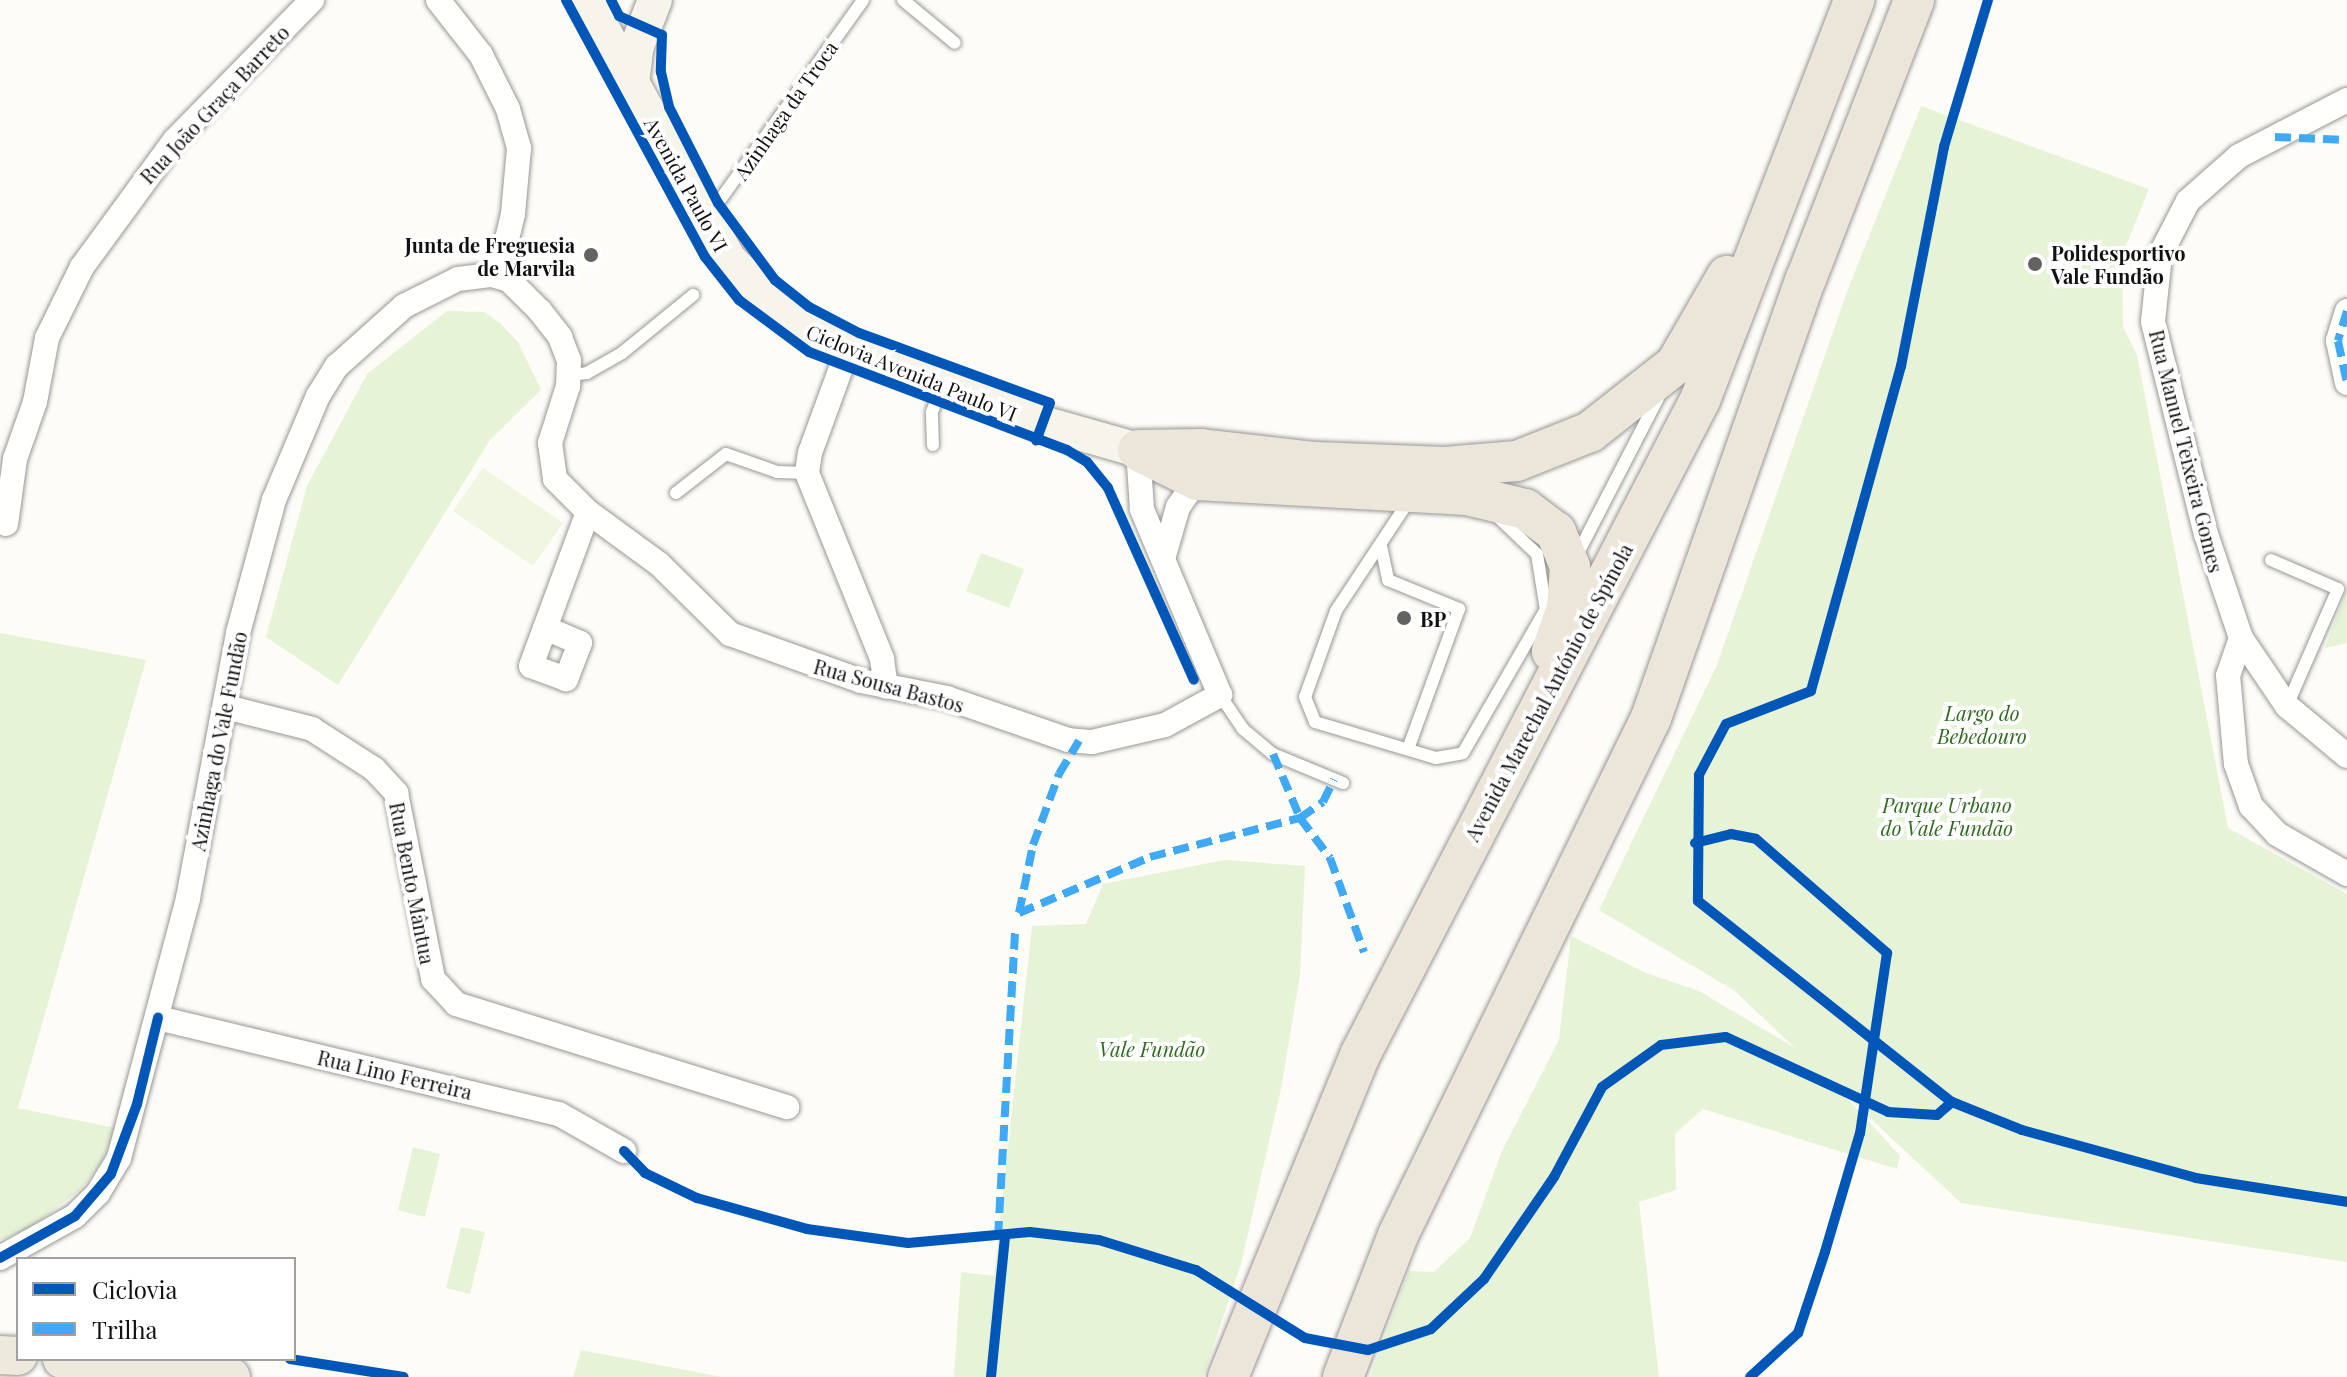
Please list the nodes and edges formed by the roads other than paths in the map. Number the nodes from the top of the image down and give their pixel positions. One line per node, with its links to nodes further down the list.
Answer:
1 (312, 0): 30 (street, Rua João Graça Barreto)
2 (438, 0): 14 (street)
3 (587, 0): 10 (main road, Avenida Paulo VI)
4 (655, 0): 10 (main road)
5 (863, 0): 13 (lane, Azinhaga da Troca)
6 (903, 0): 9 (lane)
7 (1854, 0): 12 (highway, Avenida Marechal António de Spínola)
8 (1914, 0): 54 (highway)
9 (955, 43)
10 (632, 84): 13 (main road, Avenida Paulo VI)
11 (2347, 100): 37 (street, Rua Manuel Teixeira Gomes)
12 (1792, 161): 18 (highway); 44 (highway, Avenida Marechal António de Spínola)
13 (706, 220): 17 (main road, Avenida Paulo VI)
14 (498, 276): 19 (street); 41 (street, Azinhaga do Vale Fundão)
15 (693, 295): 19 (lane)
16 (2347, 311): 20 (street)
17 (848, 349): 21 (main road, Avenida Paulo VI); 24 (street)
18 (1676, 364): 23 (highway); 34 (lane)
19 (569, 375): 29 (street, Rua Sousa Bastos)
20 (2347, 383)
21 (942, 385): 22 (lane); 23 (main road, Avenida Paulo VI)
22 (933, 445)
23 (1138, 450): 25 (highway); 32 (street)
24 (807, 473): 26 (lane); 38 (street)
25 (1197, 480): 27 (highway); 32 (street)
26 (676, 493)
27 (1413, 495): 28 (highway); 31 (lane)
28 (1467, 495): 34 (highway); 35 (lane)
29 (588, 512): 36 (street); 38 (street, Rua Sousa Bastos)
30 (6, 524)
31 (1381, 546): 42 (lane); 42 (lane)
32 (1163, 559): 39 (street)
33 (2271, 560): 40 (lane)
34 (1570, 567): 35 (lane); 44 (highway)
35 (1546, 610): 42 (lane)
36 (545, 628)
37 (2241, 638): 40 (street, Rua Manuel Teixeira Gomes); 46 (street)
38 (886, 687): 39 (street, Rua Sousa Bastos)
39 (1220, 695): 45 (lane)
40 (2287, 706): 43 (street, Rua Manuel Teixeira Gomes)
41 (226, 707): 47 (street, Azinhaga do Vale Fundão); 48 (street, Rua Bento Mântua)
42 (1408, 749)
43 (2347, 756)
44 (1509, 768): 53 (highway, Avenida Marechal António de Spínola)
45 (1343, 783)
46 (2347, 874)
47 (158, 1018): 49 (street, Rua Lino Ferreira); 50 (street, Azinhaga do Vale Fundão)
48 (787, 1107)
49 (624, 1151)
50 (0, 1258)
51 (81, 1361): 52 (main road)
52 (231, 1377)
53 (1228, 1377)
54 (1343, 1377)

